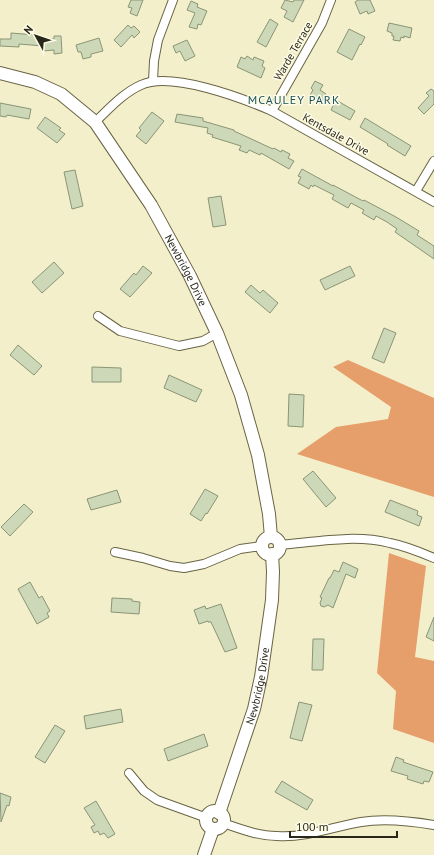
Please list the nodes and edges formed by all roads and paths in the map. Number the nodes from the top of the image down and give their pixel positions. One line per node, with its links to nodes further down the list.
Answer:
1 (173, 0): 4 (street)
2 (331, 0): 5 (street, Warde Terrace)
3 (0, 74): 6 (street, Newbridge Drive)
4 (153, 81): 5 (street, Kentsdale Drive); 6 (street, Kentsdale Drive)
5 (272, 111): 8 (street, Kentsdale Drive)
6 (95, 122): 11 (street, Newbridge Drive)
7 (434, 161): 8 (street)
8 (416, 191): 9 (street, Kentsdale Drive)
9 (434, 202)
10 (98, 316): 11 (street)
11 (217, 333): 12 (street, Newbridge Drive)
12 (275, 541): 13 (street); 15 (street); 16 (street)
13 (262, 546): 14 (street); 15 (street)
14 (115, 552)
15 (272, 554): 18 (street, Newbridge Drive)
16 (434, 558)
17 (129, 773): 18 (street)
18 (215, 821): 19 (street); 20 (street, Newbridge Drive)
19 (434, 824)
20 (204, 855)

